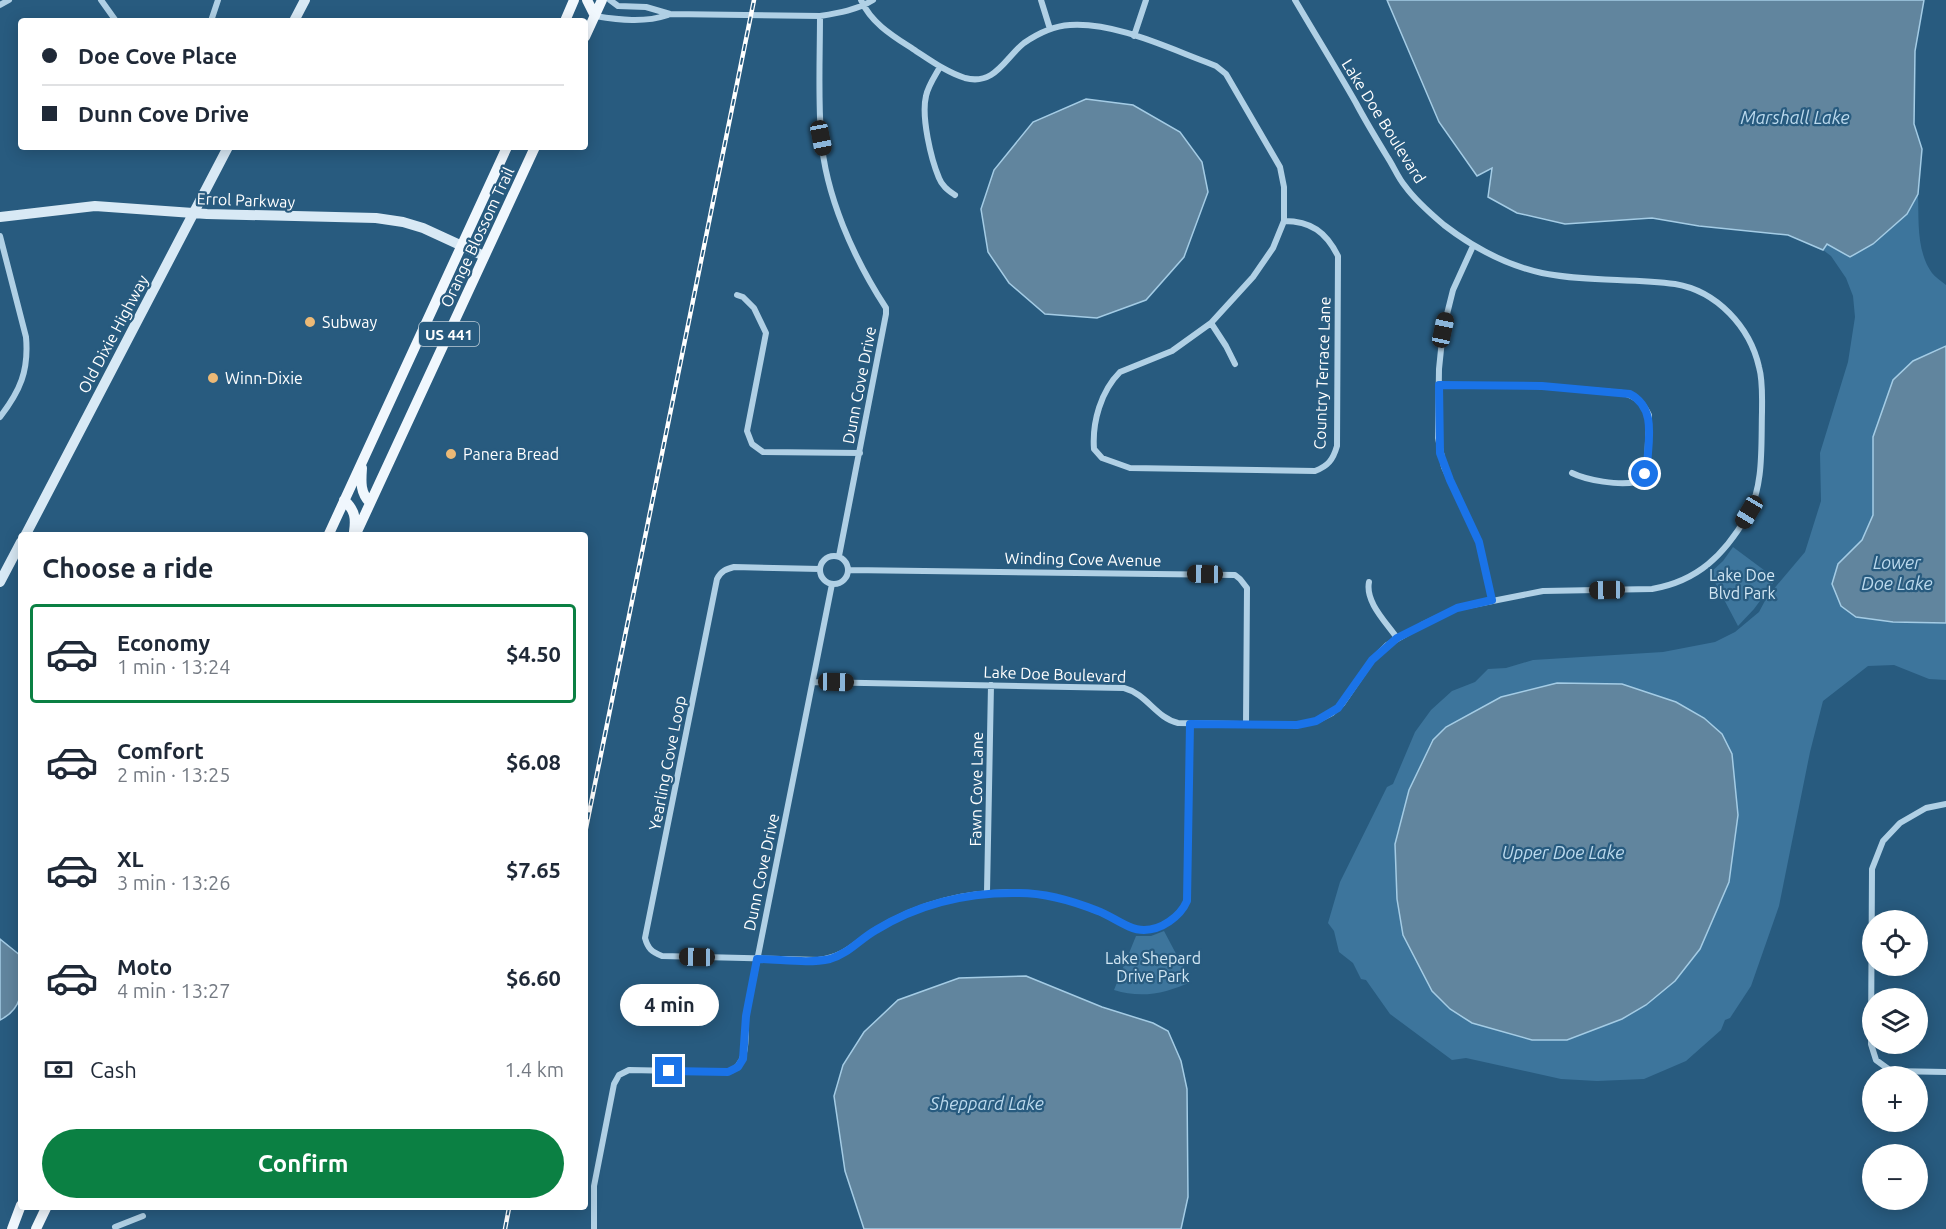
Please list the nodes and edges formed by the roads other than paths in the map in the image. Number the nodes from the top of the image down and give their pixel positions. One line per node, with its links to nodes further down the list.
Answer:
1 (9, 0): 14 (street)
2 (101, 0): 18 (street)
3 (218, 0): 19 (street)
4 (305, 0): 20 (street)
5 (574, 0): 21 (main road)
6 (587, 0): 16 (main road)
7 (602, 0): 16 (main road)
8 (610, 0): 15 (street)
9 (873, 0): 13 (street)
10 (1041, 0): 22 (street)
11 (1146, 0): 24 (street)
12 (1294, 0): 35 (street, Lake Doe Boulevard)
13 (862, 3): 17 (street); 25 (street)
14 (0, 5)
15 (670, 14): 16 (street); 17 (street)
16 (595, 16): 23 (main road)
17 (820, 16): 42 (street, Dunn Cove Drive)
18 (114, 18)
19 (213, 18)
20 (296, 18)
21 (569, 18)
22 (1050, 29): 24 (street); 25 (street)
23 (588, 31)
24 (1134, 36): 32 (street)
25 (940, 67): 29 (street)
26 (226, 150): 30 (street, Old Dixie Highway)
27 (506, 150): 34 (main road, Orange Blossom Trail / US 441)
28 (534, 150): 36 (main road, Orange Blossom Trail / US 441)
29 (954, 195)
30 (193, 213): 31 (street, Errol Parkway); 34 (street, Errol Parkway); 47 (street, Old Dixie Highway)
31 (0, 218)
32 (1284, 221): 38 (street); 38 (street, Country Terrace Lane)
33 (0, 236): 41 (street)
34 (461, 246): 36 (street, Errol Parkway); 43 (main road, Orange Blossom Trail / US 441)
35 (1473, 246): 40 (street); 58 (street, Lake Doe Boulevard)
36 (484, 256): 46 (main road, Orange Blossom Trail / US 441)
37 (737, 295): 42 (street)
38 (1211, 323): 39 (street)
39 (1235, 364)
40 (1439, 385): 44 (street); 58 (street)
41 (0, 417)
42 (860, 453): 52 (street, Dunn Cove Drive)
43 (362, 461): 45 (main road, Orange Blossom Trail / US 441); 46 (main road)
44 (1572, 472)
45 (344, 500): 48 (main road, Orange Blossom Trail / US 441); 49 (main road)
46 (370, 503): 50 (main road, Orange Blossom Trail / US 441)
47 (27, 532)
48 (329, 532)
49 (355, 532)
50 (357, 532)
51 (18, 548): 55 (street)
52 (839, 556): 53 (street); 54 (street)
53 (820, 569): 57 (street); 66 (street, Yearling Cove Loop)
54 (849, 570): 57 (street); 63 (street, Winding Cove Avenue)
55 (0, 582)
56 (1370, 582): 59 (street)
57 (832, 584): 60 (street, Dunn Cove Drive)
58 (1492, 600): 59 (street, Lake Doe Boulevard)
59 (1397, 638): 63 (street, Lake Doe Boulevard)
60 (814, 682): 61 (street, Lake Doe Boulevard); 66 (street, Dunn Cove Drive)
61 (991, 685): 62 (street, Lake Doe Boulevard); 65 (street, Fawn Cove Lane)
62 (1190, 724): 63 (street, Lake Doe Boulevard); 65 (street)
63 (1245, 725)
64 (1946, 804): 67 (street)
65 (987, 892): 66 (street)
66 (757, 959): 74 (street, Dunn Cove Drive)
67 (1946, 1072)
68 (19, 1210): 72 (main road)
69 (45, 1210): 73 (main road)
70 (143, 1216): 71 (street)
71 (115, 1227)
72 (12, 1229)
73 (36, 1229)
74 (594, 1229)

